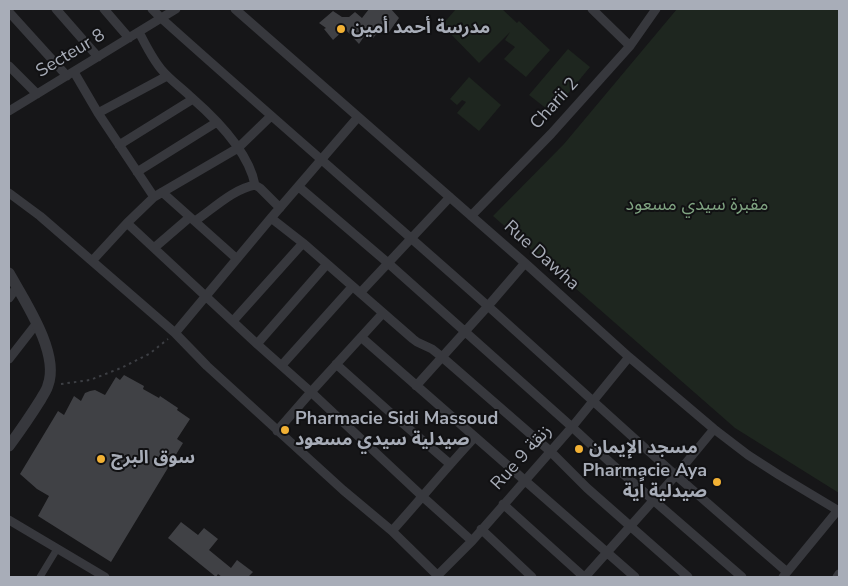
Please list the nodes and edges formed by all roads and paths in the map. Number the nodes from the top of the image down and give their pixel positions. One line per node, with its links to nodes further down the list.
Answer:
1 (56, 9): 13 (street)
2 (104, 9): 11 (street)
3 (152, 9): 9 (street)
4 (176, 9): 9 (street, Secteur 8)
5 (235, 9): 22 (street, Rue Dawha)
6 (592, 9): 12 (street)
7 (656, 9): 12 (street, Charii 2)
8 (9, 12): 15 (street)
9 (161, 18): 10 (street, Secteur 8); 21 (street)
10 (139, 32): 11 (street, Secteur 8); 16 (street)
11 (129, 38): 13 (street, Secteur 8)
12 (630, 46): 34 (street, Charii 2)
13 (98, 57): 15 (street, Secteur 8)
14 (9, 66): 17 (street)
15 (70, 74): 17 (street, Secteur 8); 20 (street)
16 (167, 76): 18 (street); 20 (street)
17 (37, 94): 19 (street, Secteur 8)
18 (194, 99): 23 (street); 24 (street)
19 (9, 111)
20 (98, 113): 24 (street)
21 (271, 116): 25 (street); 26 (street)
22 (358, 117): 26 (street); 32 (street, Rue Dawha)
23 (217, 122): 25 (street); 27 (street)
24 (119, 145): 27 (street)
25 (238, 148): 28 (street); 31 (street)
26 (322, 160): 29 (street); 38 (street)
27 (137, 172): 31 (street)
28 (255, 185): 33 (street); 36 (street)
29 (298, 187): 33 (street); 43 (street)
30 (9, 193): 42 (street)
31 (158, 195): 36 (street); 37 (street)
32 (450, 197): 34 (street, Rue Dawha); 38 (street)
33 (280, 208): 35 (street)
34 (471, 216): 44 (street, Rue Dawha)
35 (271, 218): 39 (street); 41 (street)
36 (192, 219): 40 (street); 41 (street)
37 (127, 223): 40 (street); 42 (street)
38 (410, 239): 43 (street); 52 (street)
39 (303, 244): 45 (street); 54 (street)
40 (154, 248): 50 (street)
41 (237, 259): 50 (street)
42 (92, 261): 57 (street)
43 (388, 263): 49 (street); 56 (street)
44 (525, 263): 52 (street); 61 (street, Rue Dawha)
45 (327, 264): 47 (street); 59 (street)
46 (9, 273): 48 (street)
47 (352, 287): 49 (street); 64 (street)
48 (17, 288): 51 (street); 55 (street)
49 (360, 294): 53 (street)
50 (206, 297): 54 (street); 57 (street)
51 (9, 298)
52 (488, 306): 56 (street); 68 (street)
53 (383, 313): 58 (street); 60 (street)
54 (233, 321): 59 (street)
55 (37, 323): 62 (street); 65 (street)
56 (465, 332): 60 (street); 69 (street)
57 (175, 333): 65 (path); 71 (street)
58 (361, 337): 63 (street); 66 (street)
59 (258, 344): 64 (street)
60 (442, 357): 66 (street); 74 (street)
61 (629, 357): 68 (street, Rue 9 زنقة); 70 (street, Rue Dawha)
62 (9, 359)
63 (336, 364): 67 (street); 75 (street)
64 (282, 366): 67 (street)
65 (49, 385): 73 (street)
66 (416, 386): 72 (street)
67 (311, 392): 71 (street); 78 (street)
68 (593, 401): 69 (street, Rue 9 زنقة); 76 (street)
69 (572, 427): 74 (street, Rue 9 زنقة); 79 (street)
70 (714, 429): 76 (street); 81 (street, Rue Dawha)
71 (277, 431): 85 (street)
72 (475, 437): 75 (street); 77 (street)
73 (9, 446)
74 (550, 451): 77 (street, Rue 9 زنقة); 83 (street)
75 (450, 464): 78 (street)
76 (676, 476): 79 (street); 89 (street)
77 (524, 480): 80 (street, Rue 9 زنقة); 88 (street)
78 (423, 497): 85 (street); 86 (street)
79 (653, 500): 83 (street); 97 (street)
80 (503, 504): 84 (street, Rue 9 زنقة); 94 (street)
81 (838, 510): 89 (street)
82 (9, 520): 87 (street)
83 (630, 527): 88 (street); 96 (street)
84 (481, 529): 86 (street, Rue 9 زنقة); 93 (street)
85 (392, 531): 90 (street)
86 (472, 541): 90 (street, Rue 9 زنقة)
87 (57, 549): 91 (street); 92 (street)
88 (606, 553): 94 (street); 95 (street)
89 (785, 575)
90 (437, 576)
91 (40, 577)
92 (105, 577)
93 (532, 577)
94 (585, 577)
95 (635, 577)
96 (688, 577)
97 (742, 577)

